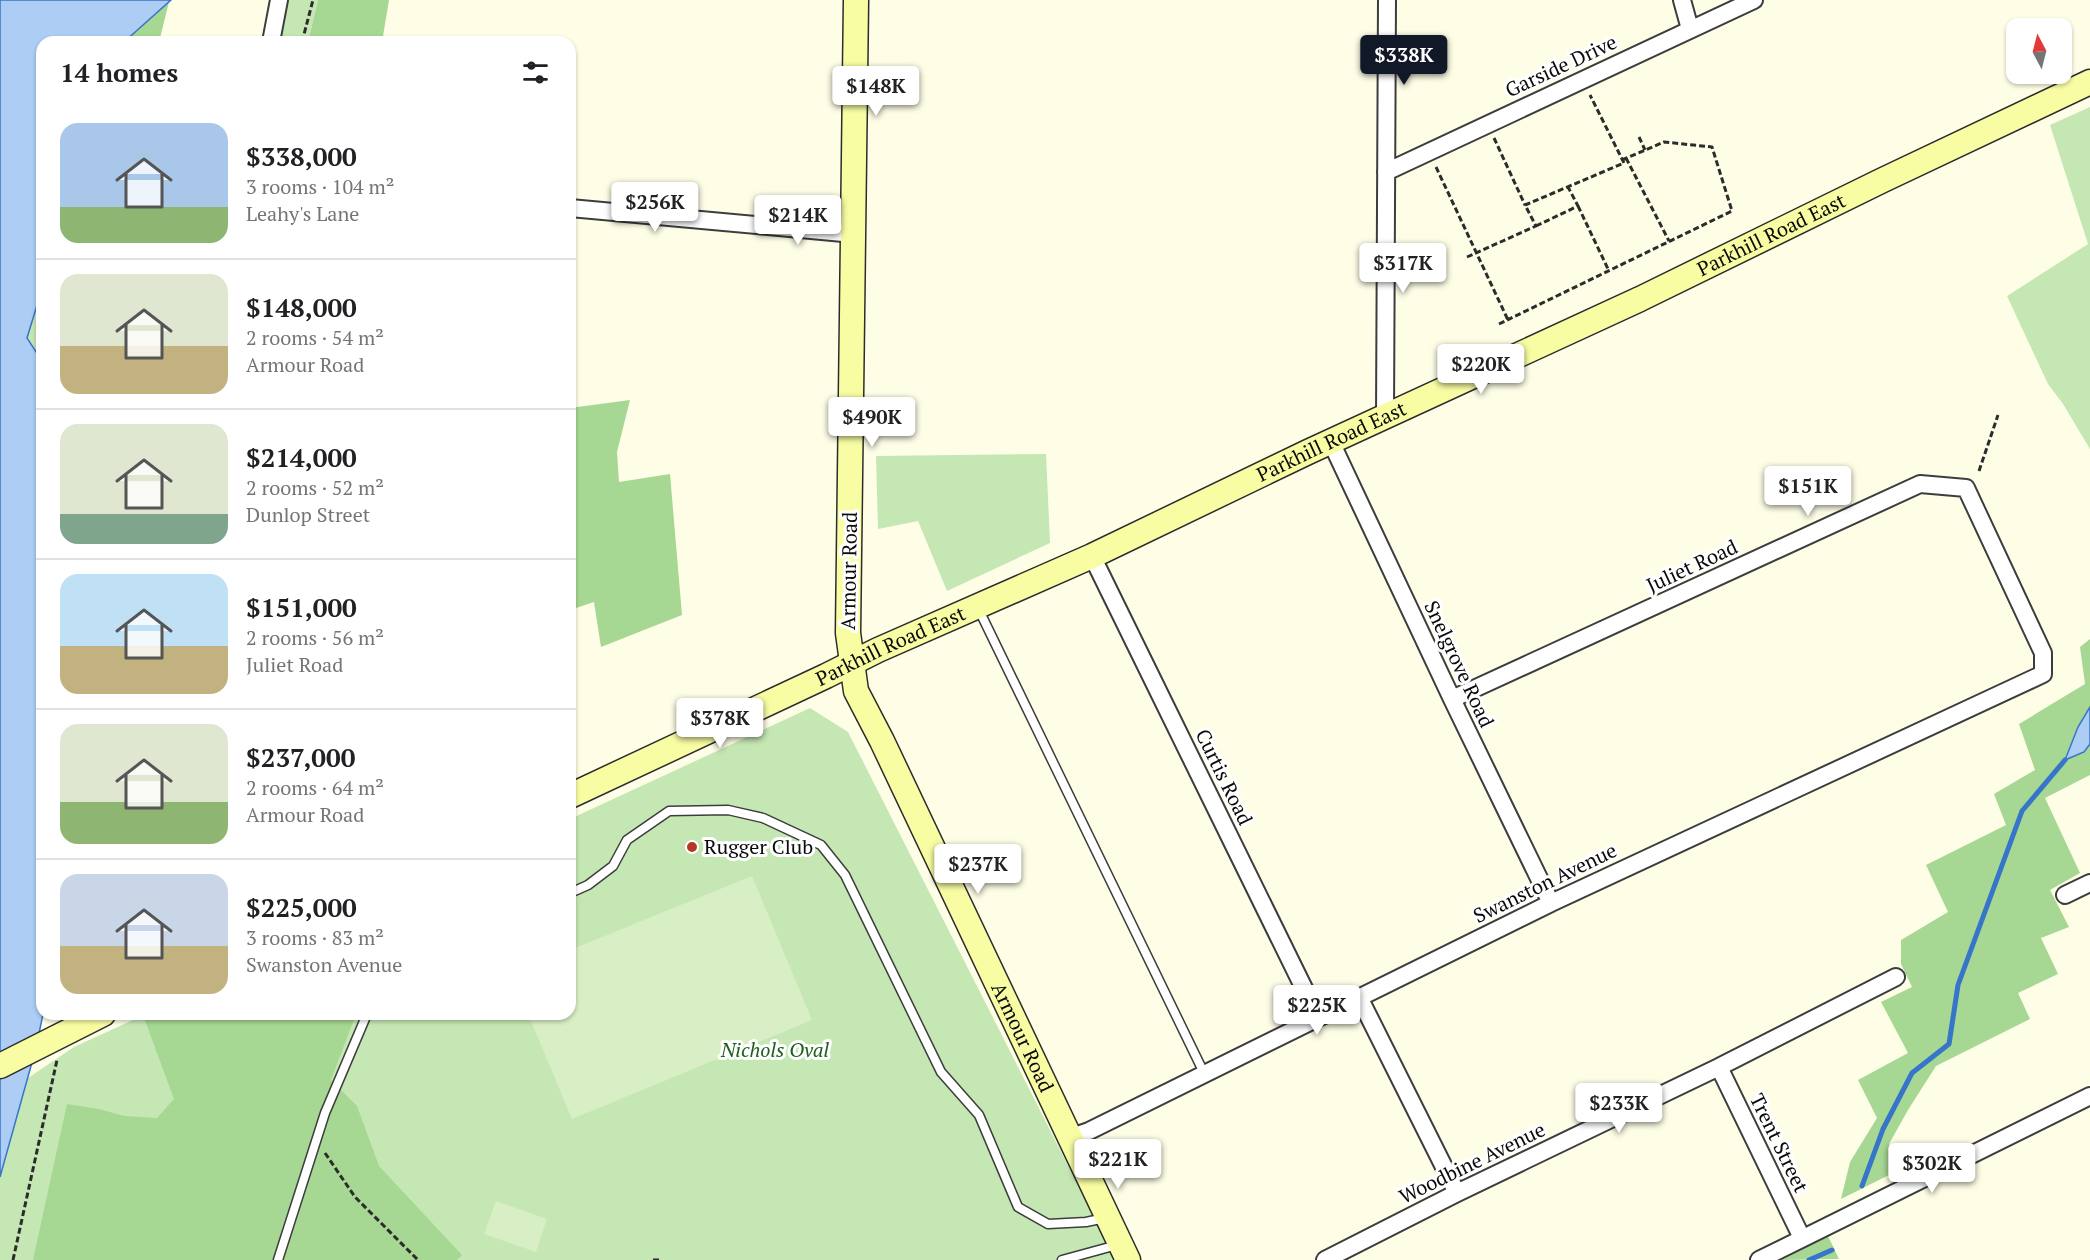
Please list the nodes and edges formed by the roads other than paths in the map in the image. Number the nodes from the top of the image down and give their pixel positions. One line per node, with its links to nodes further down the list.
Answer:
1 (279, 0): 7 (street)
2 (856, 0): 11 (main road, Armour Road)
3 (1387, 0): 9 (street)
4 (1682, 0): 6 (street)
5 (1754, 0): 6 (street, Garside Drive)
6 (1690, 29): 9 (street, Garside Drive)
7 (272, 36)
8 (2090, 82): 12 (main road, Parkhill Road East)
9 (1386, 172): 12 (street)
10 (576, 209): 11 (street)
11 (854, 234): 16 (main road, Armour Road)
12 (1385, 417): 13 (main road, Parkhill Road East)
13 (1331, 442): 14 (main road, Parkhill Road East); 18 (street, Snelgrove Road)
14 (1092, 556): 15 (main road, Parkhill Road East); 26 (street, Curtis Road)
15 (977, 607): 16 (main road, Parkhill Road East); 31 (lane)
16 (851, 663): 19 (main road, Parkhill Road East); 33 (main road, Armour Road)
17 (2043, 674): 18 (street, Juliet Road); 23 (street, Swanston Avenue)
18 (1452, 699): 23 (street, Snelgrove Road)
19 (576, 793)
20 (2090, 883): 22 (street)
21 (576, 890): 35 (lane)
22 (2065, 895)
23 (1551, 903): 25 (street, Swanston Avenue)
24 (1896, 977): 30 (street, Woodbine Avenue)
25 (1359, 997): 26 (street, Swanston Avenue); 34 (street)
26 (1318, 1017): 31 (street, Swanston Avenue)
27 (91, 1020): 29 (main road)
28 (364, 1020): 38 (lane)
29 (0, 1066)
30 (1719, 1066): 34 (street, Woodbine Avenue); 36 (street, Trent Street)
31 (1204, 1073): 33 (street, Swanston Avenue)
32 (2090, 1096): 36 (street)
33 (1069, 1138): 35 (main road, Armour Road)
34 (1457, 1193): 40 (street, Woodbine Avenue)
35 (1107, 1217): 37 (main road, Armour Road)
36 (1802, 1238): 41 (street)
37 (1124, 1252): 39 (lane)
38 (278, 1260)
39 (1062, 1260)
40 (1325, 1260)
41 (1759, 1260)

